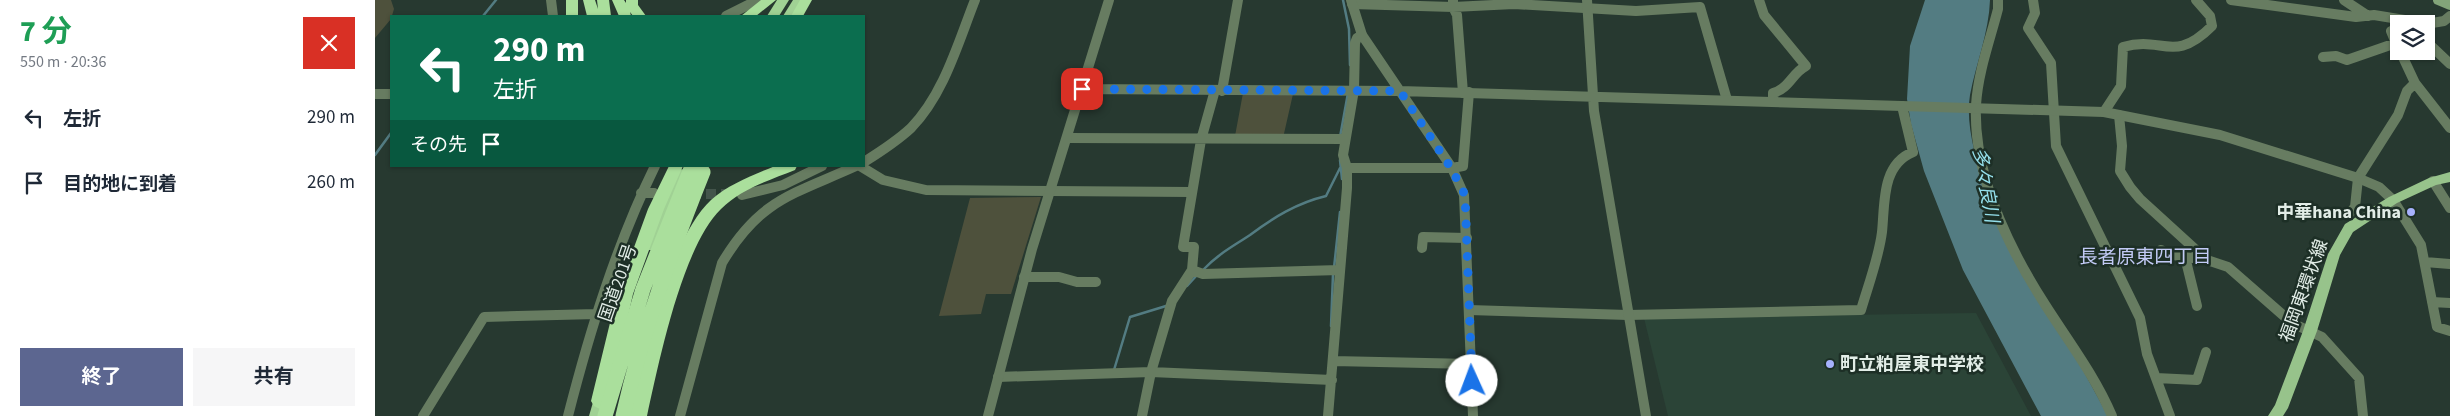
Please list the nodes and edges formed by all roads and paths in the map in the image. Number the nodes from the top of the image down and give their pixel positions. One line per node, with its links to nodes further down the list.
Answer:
1 (551, 0): 27 (street)
2 (572, 0): 28 (highway)
3 (583, 0): 29 (highway)
4 (589, 0): 30 (highway)
5 (603, 0): 31 (highway)
6 (619, 0): 32 (highway)
7 (632, 0): 33 (highway)
8 (758, 0): 34 (street)
9 (770, 0): 35 (highway)
10 (783, 0): 36 (highway)
11 (799, 0): 37 (highway)
12 (806, 0): 38 (highway)
13 (975, 0): 69 (street)
14 (1109, 0): 50 (street)
15 (1238, 0): 51 (street)
16 (1759, 0): 59 (street)
17 (1998, 0): 61 (street)
18 (2033, 0): 62 (street)
19 (2196, 0): 63 (street)
20 (2231, 0): 39 (street)
21 (2344, 0): 39 (street)
22 (2438, 0): 26 (main road)
23 (1352, 2): 24 (street); 43 (street)
24 (1453, 4): 25 (street); 54 (street)
25 (1587, 4): 57 (street); 58 (street)
26 (2450, 5)
27 (553, 15)
28 (572, 15)
29 (584, 15)
30 (593, 15)
31 (605, 15)
32 (625, 15)
33 (639, 15)
34 (728, 15)
35 (748, 15)
36 (774, 15)
37 (790, 15)
38 (798, 15)
39 (2368, 16): 40 (street)
40 (2390, 19)
41 (2448, 21): 42 (street)
42 (2435, 23)
43 (1362, 35): 52 (street); 53 (street)
44 (2390, 49): 46 (street)
45 (2435, 50): 48 (street)
46 (2323, 57)
47 (2404, 60): 49 (street)
48 (2450, 64)
49 (2415, 83): 65 (street); 80 (street)
50 (1082, 89): 51 (street); 66 (street)
51 (1219, 90): 52 (street); 68 (street)
52 (1354, 90): 53 (street); 67 (street)
53 (1400, 91): 54 (street); 79 (street)
54 (1466, 93): 57 (street); 79 (street)
55 (375, 94): 56 (street)
56 (390, 94)
57 (1593, 96): 58 (street); 107 (street)
58 (1727, 100): 59 (street)
59 (1773, 101): 60 (street)
60 (1902, 106): 61 (street); 107 (street)
61 (1976, 106): 62 (street); 129 (street)
62 (2052, 109): 63 (street); 115 (street)
63 (2104, 112): 64 (street)
64 (2119, 115): 80 (street); 95 (street)
65 (2450, 128)
66 (1067, 138): 68 (street); 83 (street)
67 (1345, 139): 68 (street); 78 (street)
68 (1201, 140): 84 (street)
69 (865, 161)
70 (654, 167): 85 (street)
71 (676, 167): 117 (highway)
72 (685, 167): 117 (highway, 国道201号)
73 (787, 167): 122 (highway)
74 (820, 167): 87 (street)
75 (856, 167): 123 (street)
76 (859, 167): 83 (street)
77 (703, 168): 117 (highway, bridge); 120 (highway, bridge); 121 (highway)
78 (1347, 168): 79 (street); 99 (street)
79 (1451, 168): 91 (street)
80 (2358, 178): 88 (street); 90 (street)
81 (2450, 178): 82 (main road, 福岡東環状線)
82 (2433, 181): 88 (main road, 福岡東環状線); 89 (street)
83 (1051, 190): 84 (street); 100 (street)
84 (1191, 192): 98 (street)
85 (641, 193): 86 (street); 106 (street)
86 (654, 193)
87 (742, 194)
88 (2393, 200): 96 (street); 108 (main road, 福岡東環状線)
89 (2450, 208)
90 (2347, 215)
91 (1467, 238): 92 (street); 105 (street)
92 (1423, 248)
93 (2161, 250): 94 (street)
94 (2185, 257): 95 (street); 104 (street)
95 (2207, 260): 108 (street)
96 (2425, 262): 97 (street); 102 (street)
97 (2450, 264)
98 (1192, 270): 99 (street); 113 (street)
99 (1339, 270): 111 (street)
100 (1024, 277): 101 (street); 114 (street)
101 (1096, 282)
102 (2432, 302): 103 (street); 109 (street)
103 (2450, 304)
104 (2197, 306)
105 (1469, 310): 107 (street); 112 (street)
106 (596, 314): 118 (street); 119 (street)
107 (1628, 315): 128 (street)
108 (2310, 331): 131 (main road, 福岡東環状線); 132 (street)
109 (2450, 331)
110 (2206, 352): 115 (street)
111 (1333, 361): 112 (street); 116 (street)
112 (1472, 364): 127 (street)
113 (1151, 372): 114 (street); 116 (street); 125 (street)
114 (998, 377): 124 (street)
115 (2156, 378): 130 (street)
116 (1332, 380): 126 (street)
117 (601, 411)
118 (423, 416)
119 (568, 416)
120 (623, 416)
121 (627, 416)
122 (638, 416)
123 (680, 416)
124 (988, 416)
125 (1142, 416)
126 (1328, 416)
127 (1473, 416)
128 (1645, 416)
129 (2112, 416)
130 (2170, 416)
131 (2275, 416)
132 (2363, 416)

